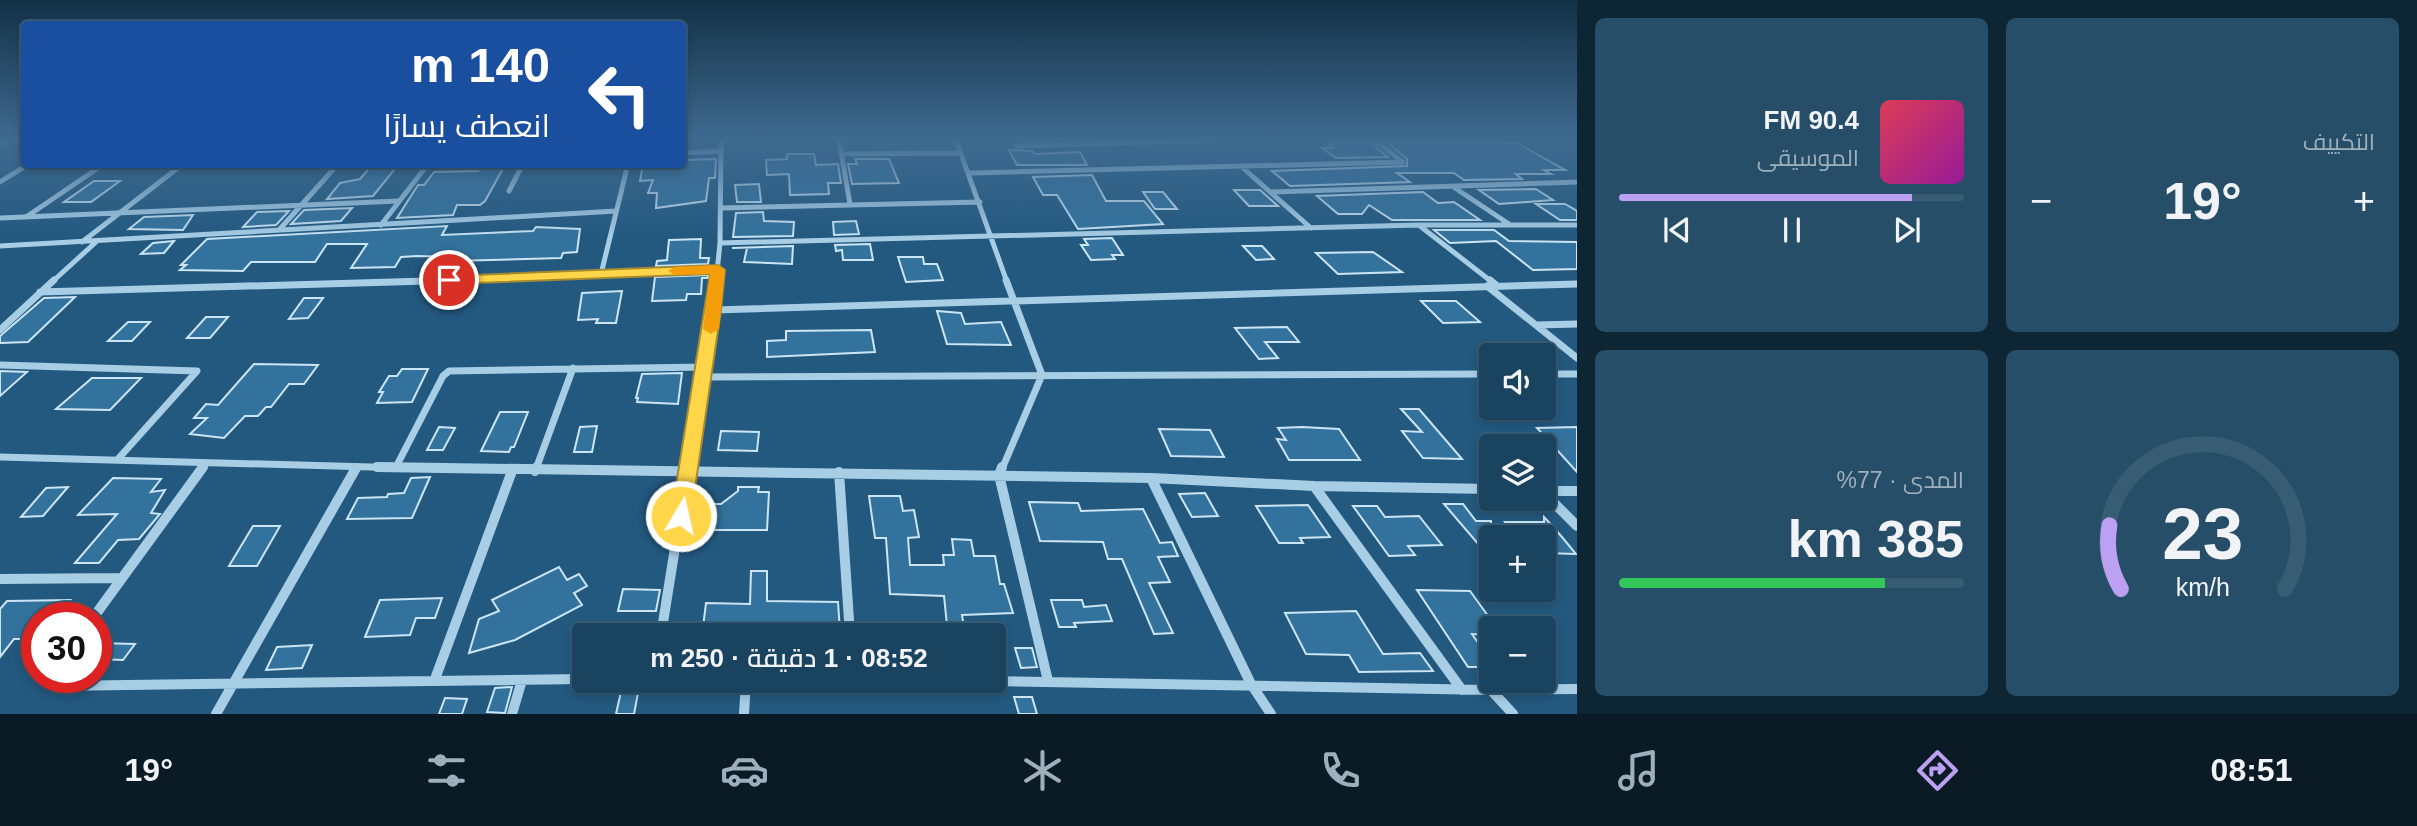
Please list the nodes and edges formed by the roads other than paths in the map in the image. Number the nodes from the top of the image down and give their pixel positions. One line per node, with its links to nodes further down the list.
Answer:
1 (90, 173): 22 (street)
2 (171, 173): 21 (street)
3 (329, 173): 18 (street)
4 (420, 173): 15 (street)
5 (518, 173): 13 (street)
6 (626, 173): 20 (street)
7 (722, 173): 19 (street)
8 (845, 173): 17 (street)
9 (970, 173): 16 (street)
10 (1249, 173): 14 (street)
11 (1577, 182): 12 (street)
12 (1453, 187): 14 (street); 24 (street)
13 (509, 191)
14 (1271, 192): 28 (street)
15 (398, 201): 18 (street); 25 (street)
16 (980, 202): 17 (street); 30 (street)
17 (850, 204): 19 (street)
18 (298, 206): 21 (street); 29 (street)
19 (722, 208): 33 (street)
20 (616, 211): 25 (street); 36 (street)
21 (120, 212): 22 (street); 31 (street)
22 (25, 217): 23 (street)
23 (0, 218)
24 (1510, 224): 26 (street); 27 (street)
25 (381, 225): 29 (street)
26 (1419, 225): 28 (street); 39 (street)
27 (1577, 226)
28 (1312, 228): 30 (street)
29 (279, 230): 32 (street)
30 (993, 238): 33 (street); 41 (street)
31 (81, 242): 32 (street); 34 (street)
32 (96, 242): 40 (street)
33 (720, 243): 35 (street)
34 (0, 246)
35 (718, 270): 36 (street); 42 (street)
36 (601, 274): 40 (street)
37 (1577, 284): 39 (street)
38 (1487, 286): 39 (street); 41 (street); 44 (street)
39 (1497, 286)
40 (40, 292): 45 (street)
41 (1014, 301): 42 (street); 53 (street)
42 (714, 310): 48 (street)
43 (1577, 324): 44 (street)
44 (1536, 326): 46 (street)
45 (0, 330)
46 (1577, 358)
47 (0, 365): 56 (street)
48 (705, 367): 49 (street); 54 (street)
49 (573, 368): 58 (street); 61 (street)
50 (1479, 374): 53 (street)
51 (1556, 374): 52 (street)
52 (1577, 374)
53 (1042, 375): 54 (street); 64 (street)
54 (704, 377): 63 (street)
55 (0, 457): 56 (street)
56 (118, 459): 57 (street)
57 (206, 463): 59 (street); 72 (street)
58 (396, 467): 59 (street); 60 (street)
59 (356, 468): 82 (street)
60 (512, 471): 61 (street); 77 (street)
61 (535, 471): 63 (street)
62 (839, 472): 63 (street); 64 (street); 76 (street)
63 (688, 473): 75 (street)
64 (999, 475): 65 (street); 81 (street)
65 (1151, 478): 66 (street); 83 (street)
66 (1314, 486): 67 (street); 87 (street)
67 (1479, 489)
68 (1577, 491): 69 (street)
69 (1556, 492)
70 (1556, 504): 71 (street)
71 (1577, 526)
72 (122, 578): 73 (street); 74 (street)
73 (0, 579)
74 (105, 602)
75 (663, 623)
76 (849, 623)
77 (435, 679): 78 (street); 82 (street)
78 (522, 680): 79 (street); 92 (street)
79 (572, 680)
80 (1006, 681): 81 (street)
81 (1048, 681): 83 (street)
82 (233, 684): 84 (street); 91 (street)
83 (1251, 684): 87 (street); 94 (street)
84 (112, 685)
85 (1556, 689): 86 (street)
86 (1577, 689)
87 (1462, 690): 88 (street)
88 (1479, 691)
89 (745, 693): 93 (street)
90 (1493, 693): 95 (street)
91 (216, 714)
92 (512, 714)
93 (744, 714)
94 (1270, 714)
95 (1513, 714)

